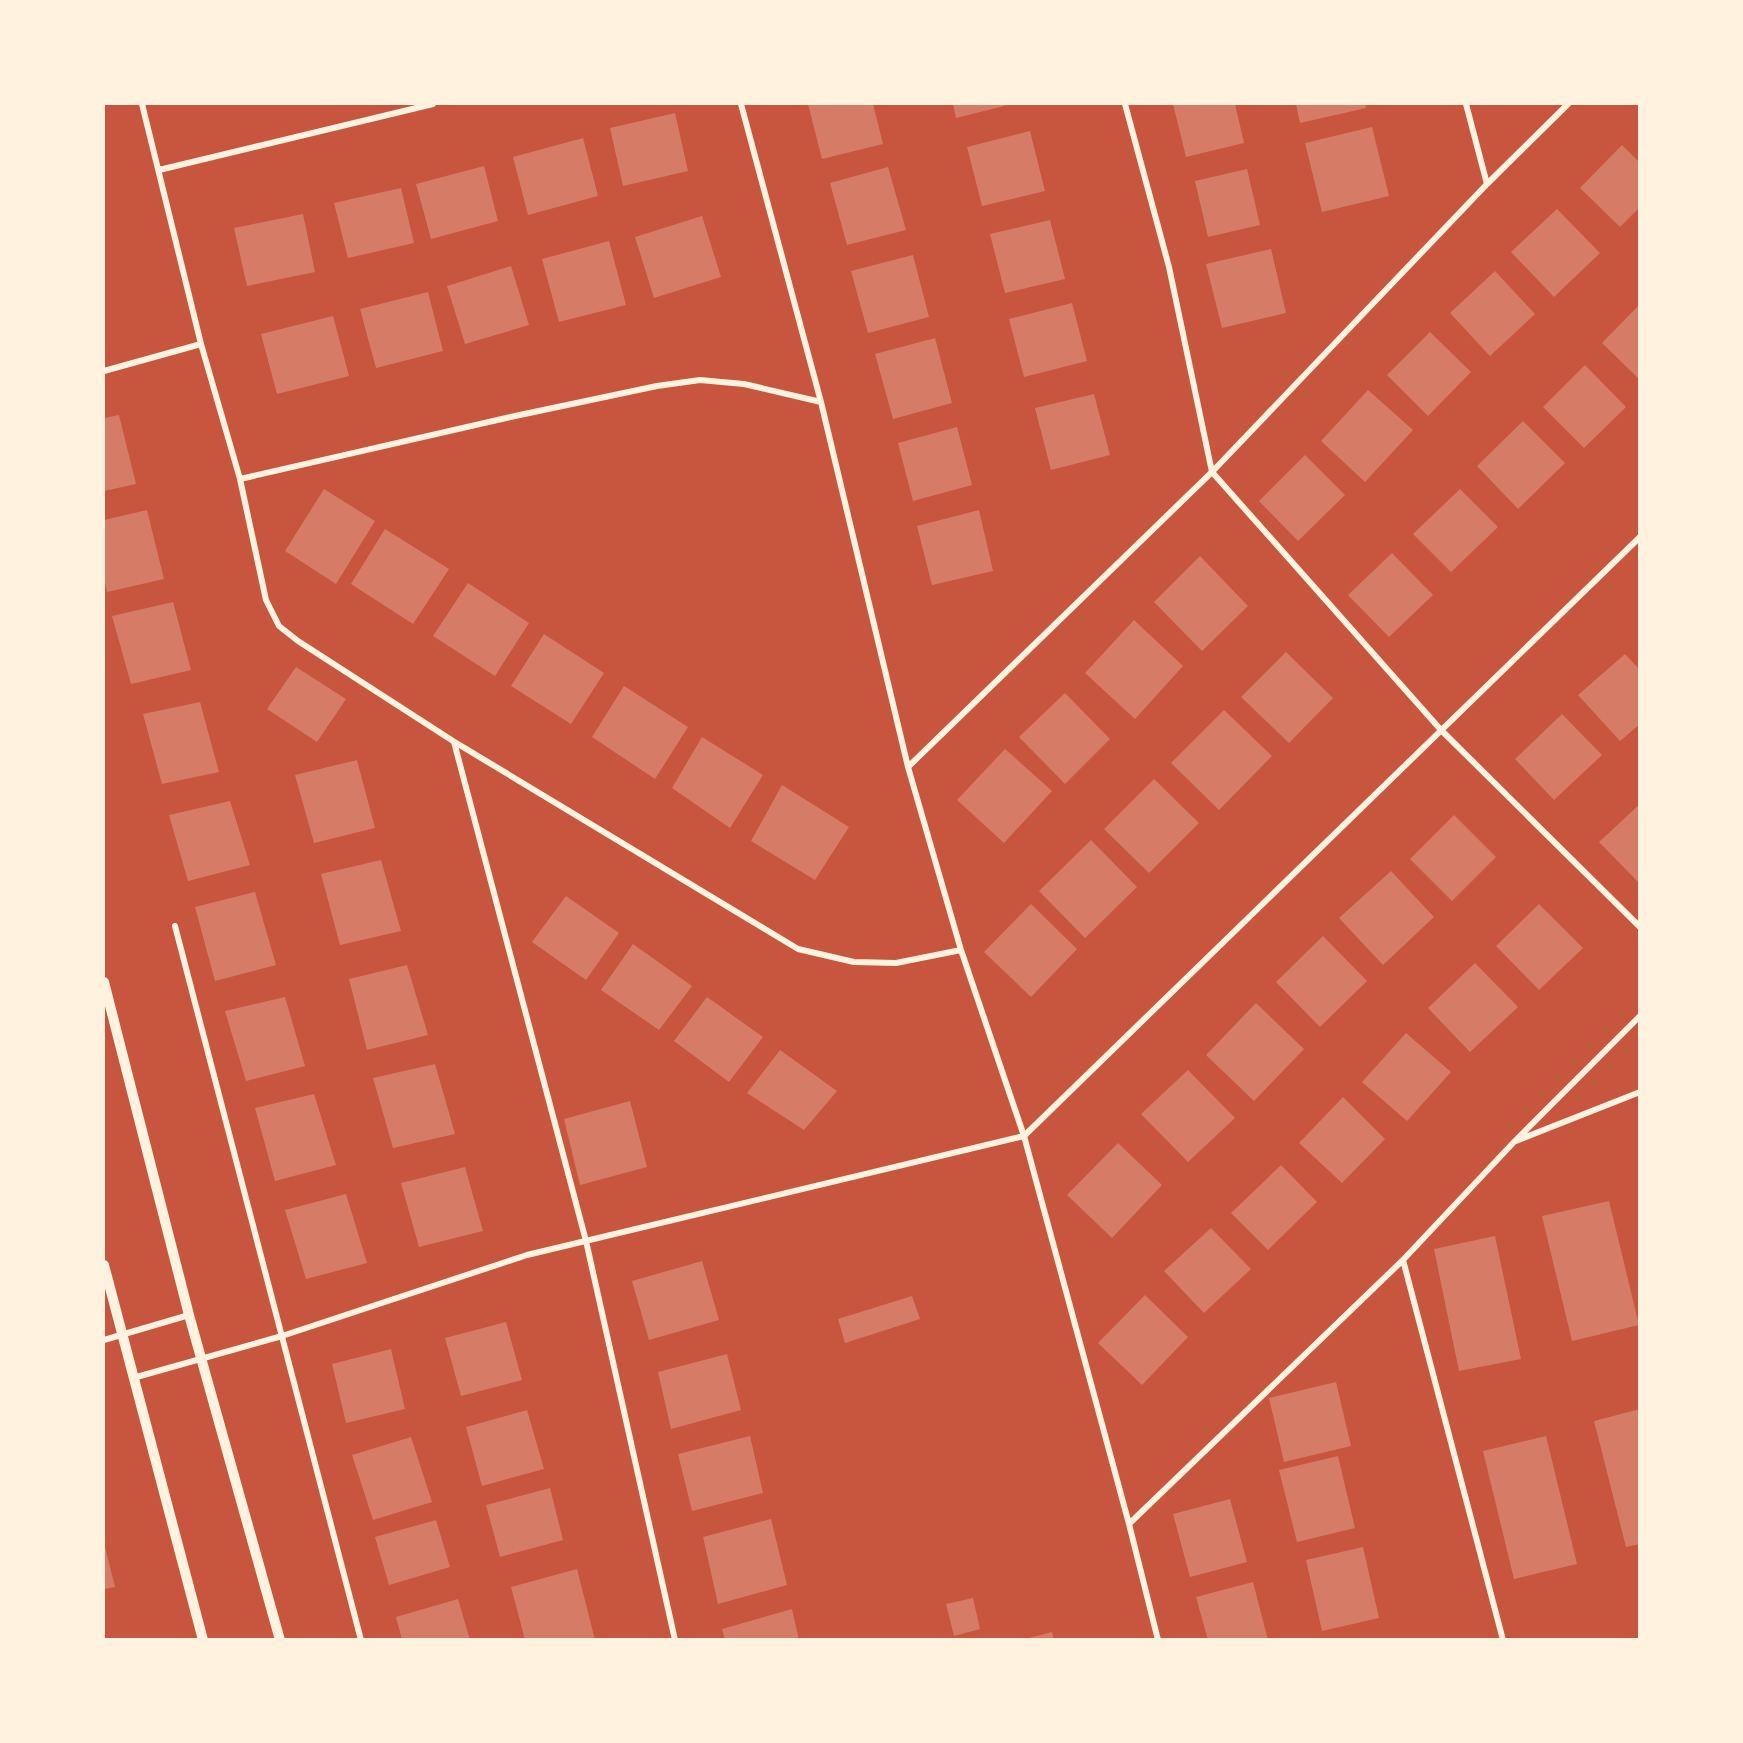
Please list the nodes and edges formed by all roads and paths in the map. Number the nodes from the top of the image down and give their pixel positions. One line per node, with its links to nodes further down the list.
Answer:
1 (142, 104): 7 (street)
2 (433, 104): 7 (street)
3 (741, 104): 11 (street)
4 (1125, 104): 12 (street)
5 (1466, 104): 8 (street)
6 (1568, 104): 8 (street)
7 (159, 170): 9 (street)
8 (1487, 184): 12 (street)
9 (201, 344): 10 (street); 13 (street)
10 (104, 371)
11 (821, 402): 13 (street); 17 (street)
12 (1212, 472): 15 (street); 17 (street)
13 (240, 479): 16 (street)
14 (1640, 537): 15 (street)
15 (1441, 730): 19 (street); 24 (street)
16 (453, 741): 20 (street); 26 (street)
17 (908, 767): 20 (street)
18 (175, 926): 31 (street)
19 (1640, 927)
20 (961, 950): 24 (street)
21 (104, 982): 29 (street)
22 (1640, 1016): 25 (street)
23 (1640, 1092): 25 (street)
24 (1024, 1136): 26 (street); 35 (street)
25 (1513, 1143): 27 (street)
26 (586, 1241): 31 (street); 39 (street)
27 (1403, 1260): 35 (street); 41 (street)
28 (104, 1265): 30 (street)
29 (189, 1315): 30 (street); 33 (street)
30 (121, 1335): 32 (street); 34 (street)
31 (282, 1336): 33 (street); 38 (street)
32 (104, 1340)
33 (200, 1358): 34 (street); 37 (street)
34 (133, 1378): 36 (street)
35 (1129, 1524): 40 (street)
36 (203, 1640)
37 (280, 1640)
38 (361, 1640)
39 (675, 1640)
40 (1158, 1640)
41 (1503, 1640)

